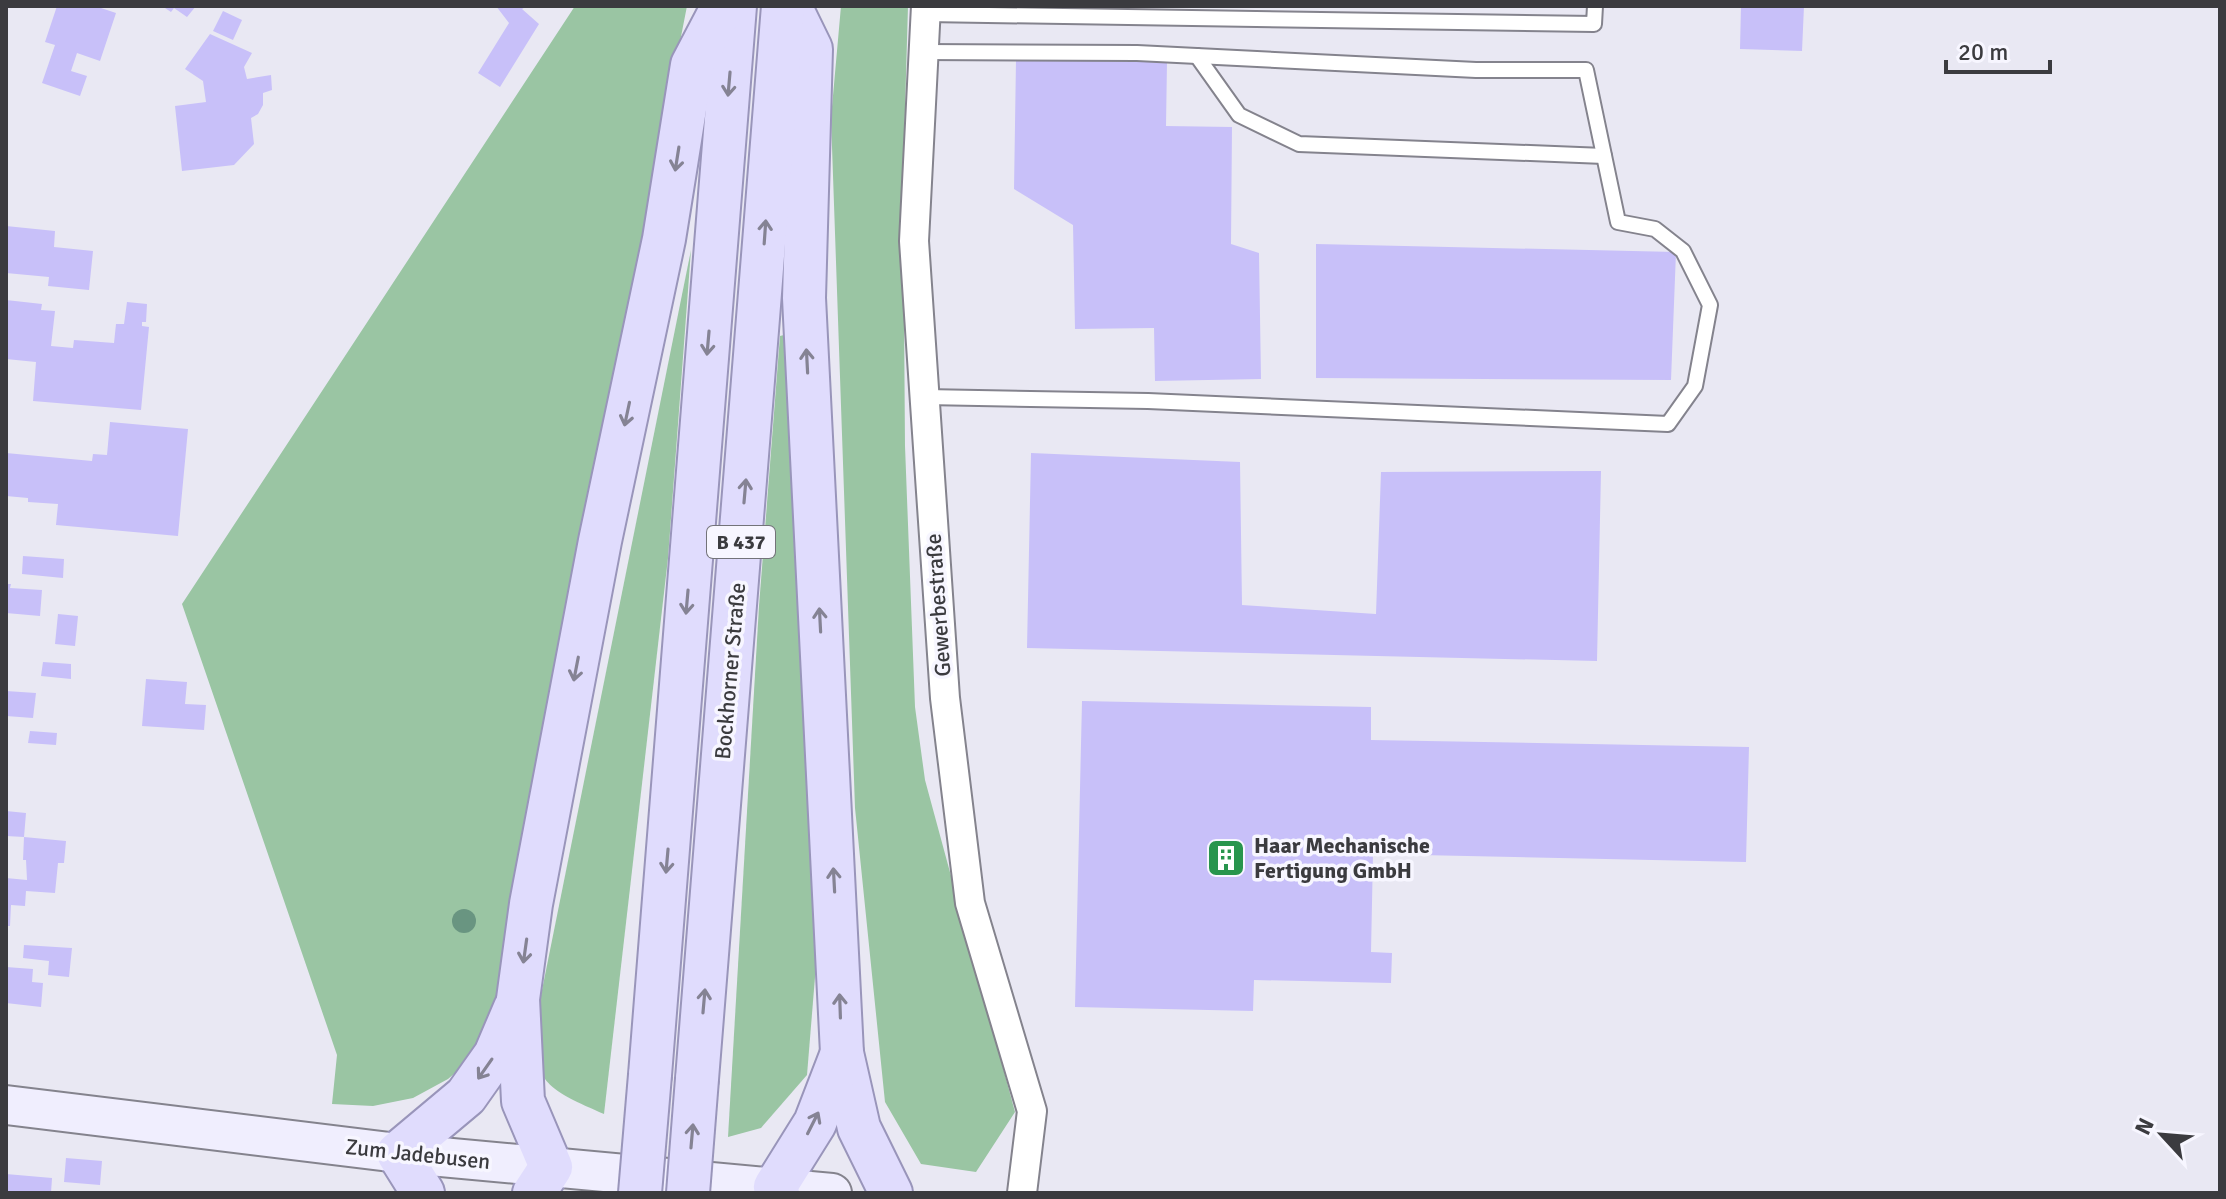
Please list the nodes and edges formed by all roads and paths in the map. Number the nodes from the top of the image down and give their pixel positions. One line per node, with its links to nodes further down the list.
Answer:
1 (723, 6): 11 (main road, one-way to 11)
2 (735, 6): 18 (main road, B 437, one-way to 18, bridge)
3 (783, 6): 19 (main road, Bockhorner Straße / B 437, one-way to 3, bridge)
4 (790, 6): 12 (main road, one-way to 4)
5 (1595, 6): 6 (lane)
6 (926, 10): 7 (street, Gewerbestraße)
7 (923, 52): 8 (lane); 10 (street, Gewerbestraße)
8 (1197, 56): 9 (lane); 9 (lane)
9 (1604, 156): 10 (lane)
10 (925, 397): 22 (street, Gewerbestraße)
11 (518, 999): 14 (main road, one-way to 14); 15 (main road)
12 (842, 1053): 16 (main road, one-way to 12); 21 (main road)
13 (6, 1105): 14 (street, Zum Jadebusen)
14 (398, 1153): 15 (street, Zum Jadebusen); 17 (main road)
15 (542, 1180): 16 (street, Zum Jadebusen)
16 (777, 1190): 20 (street, Zum Jadebusen)
17 (423, 1193)
18 (640, 1193)
19 (688, 1193)
20 (832, 1193)
21 (891, 1193)
22 (1022, 1193)

